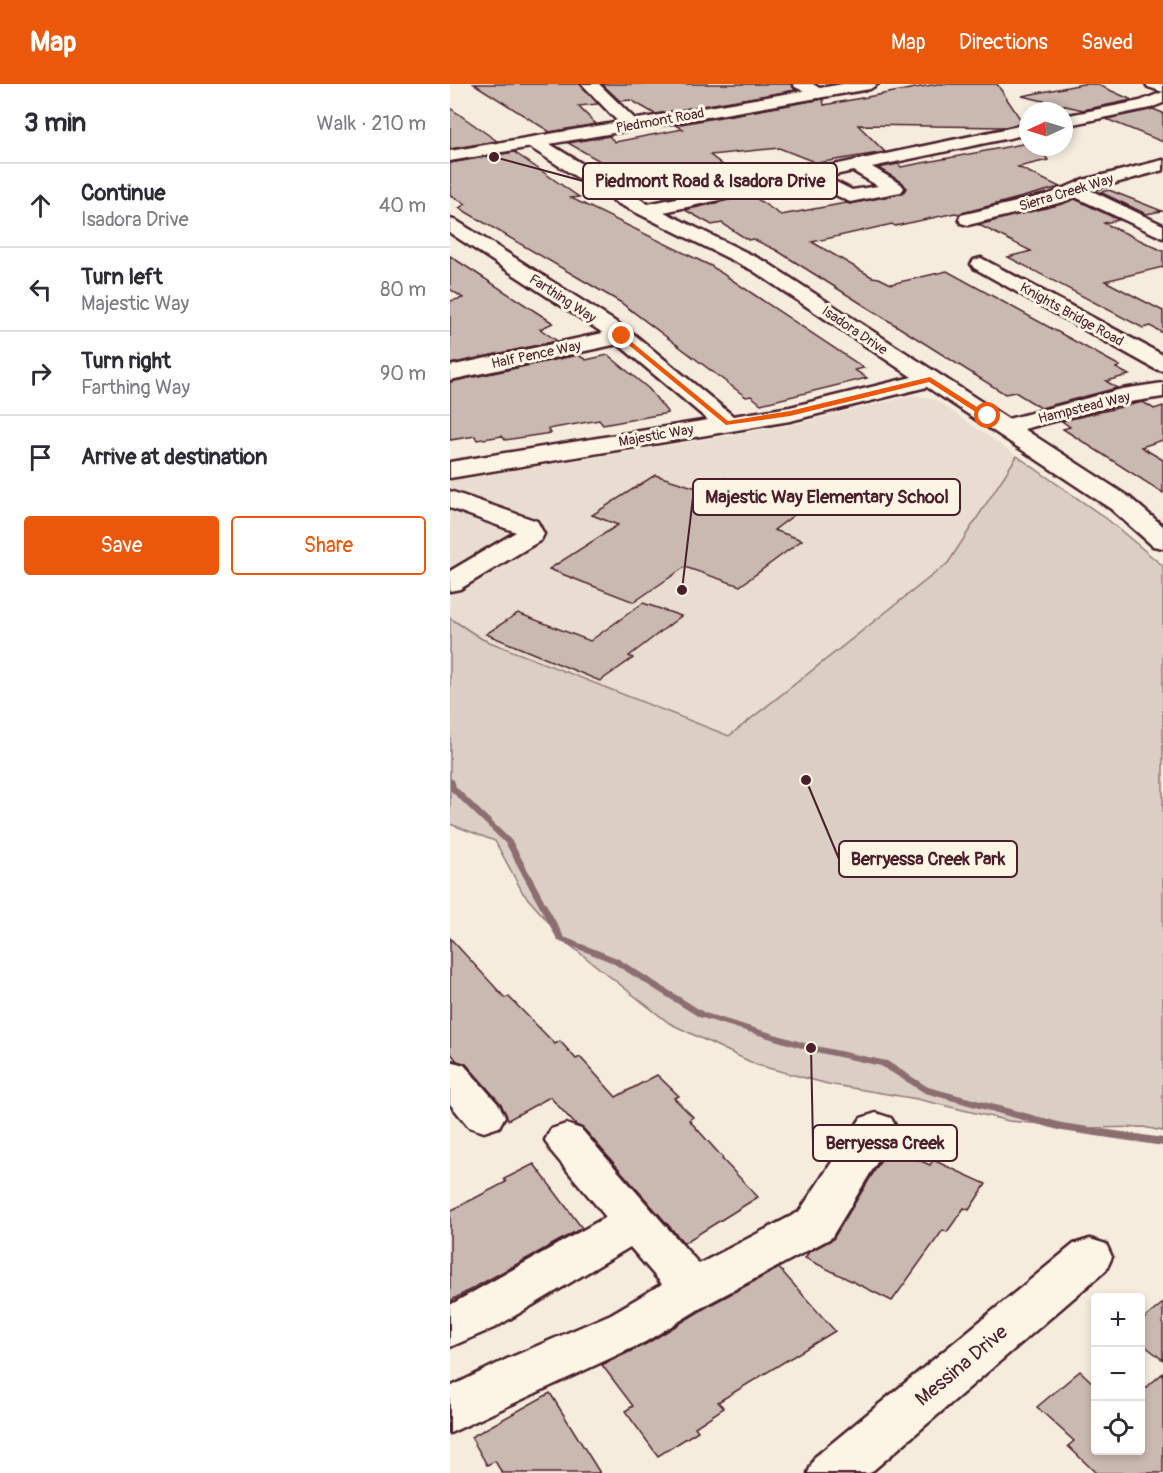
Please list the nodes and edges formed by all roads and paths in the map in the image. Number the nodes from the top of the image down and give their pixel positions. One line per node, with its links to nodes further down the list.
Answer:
1 (590, 84): 9 (street)
2 (801, 84): 6 (street)
3 (870, 84): 6 (street, Piedmont Road)
4 (1154, 84): 5 (street)
5 (1163, 87)
6 (819, 93): 9 (street, Piedmont Road)
7 (1156, 104): 8 (street)
8 (1073, 119)
9 (631, 125): 12 (street, Piedmont Road)
10 (1019, 131): 13 (street)
11 (909, 135): 13 (street)
12 (534, 142): 14 (street, Piedmont Road); 20 (street, Isadora Drive)
13 (934, 148): 15 (street)
14 (450, 156)
15 (855, 165): 18 (street); 18 (street)
16 (1163, 165): 19 (street, Sierra Creek Way)
17 (774, 167): 18 (street)
18 (801, 177): 20 (street)
19 (1075, 190): 21 (street, Sierra Creek Way); 23 (street)
20 (646, 210): 28 (street, Isadora Drive)
21 (968, 219)
22 (450, 225): 25 (street, Farthing Way)
23 (1163, 232)
24 (981, 264): 26 (street, Knights Bridge Road)
25 (622, 336): 27 (street, Half Pence Way); 30 (street, Farthing Way)
26 (1163, 364)
27 (450, 373)
28 (930, 380): 30 (street, Majestic Way); 31 (street, Isadora Drive)
29 (1163, 390): 31 (street, Hampstead Way)
30 (726, 423): 32 (street, Majestic Way)
31 (1005, 427): 34 (street, Isadora Drive)
32 (450, 470)
33 (450, 499): 35 (street)
34 (1163, 540)
35 (450, 583)
36 (450, 1076): 37 (street)
37 (484, 1116)
38 (876, 1129): 42 (street)
39 (566, 1140): 40 (street)
40 (635, 1222): 42 (street); 43 (street)
41 (1090, 1257): 45 (street, Messina Drive)
42 (693, 1289): 44 (street)
43 (450, 1327)
44 (450, 1411)
45 (833, 1473)

